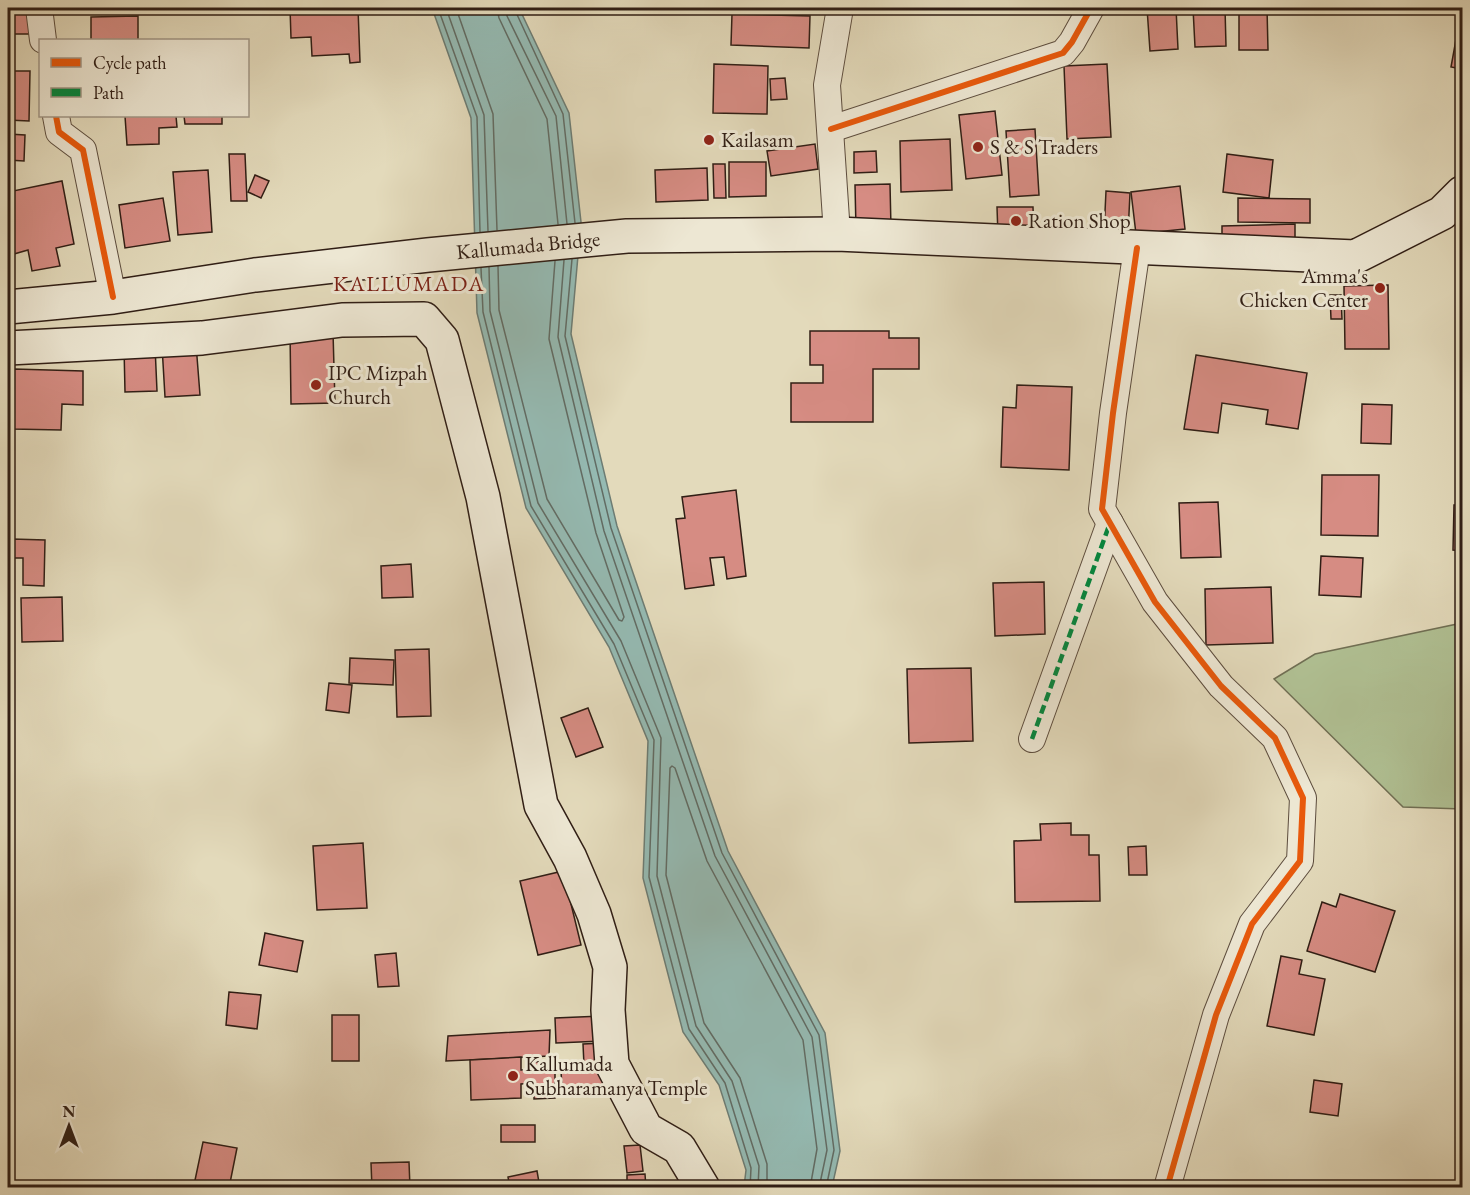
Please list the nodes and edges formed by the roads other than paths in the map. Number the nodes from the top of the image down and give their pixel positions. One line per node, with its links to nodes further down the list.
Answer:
1 (39, 8): 4 (street)
2 (840, 8): 6 (street)
3 (1092, 8): 6 (street)
4 (43, 39)
5 (56, 117): 10 (street)
6 (831, 129): 8 (street)
7 (1462, 193): 9 (main road, Kallumada Bridge)
8 (837, 234): 9 (main road, Kallumada Bridge); 10 (main road, Kallumada Bridge)
9 (1137, 248): 13 (street)
10 (113, 297): 11 (main road, Kallumada Bridge)
11 (8, 307)
12 (8, 348): 15 (main road)
13 (1110, 523): 14 (street); 16 (street)
14 (1032, 739)
15 (703, 1188)
16 (1167, 1188)

